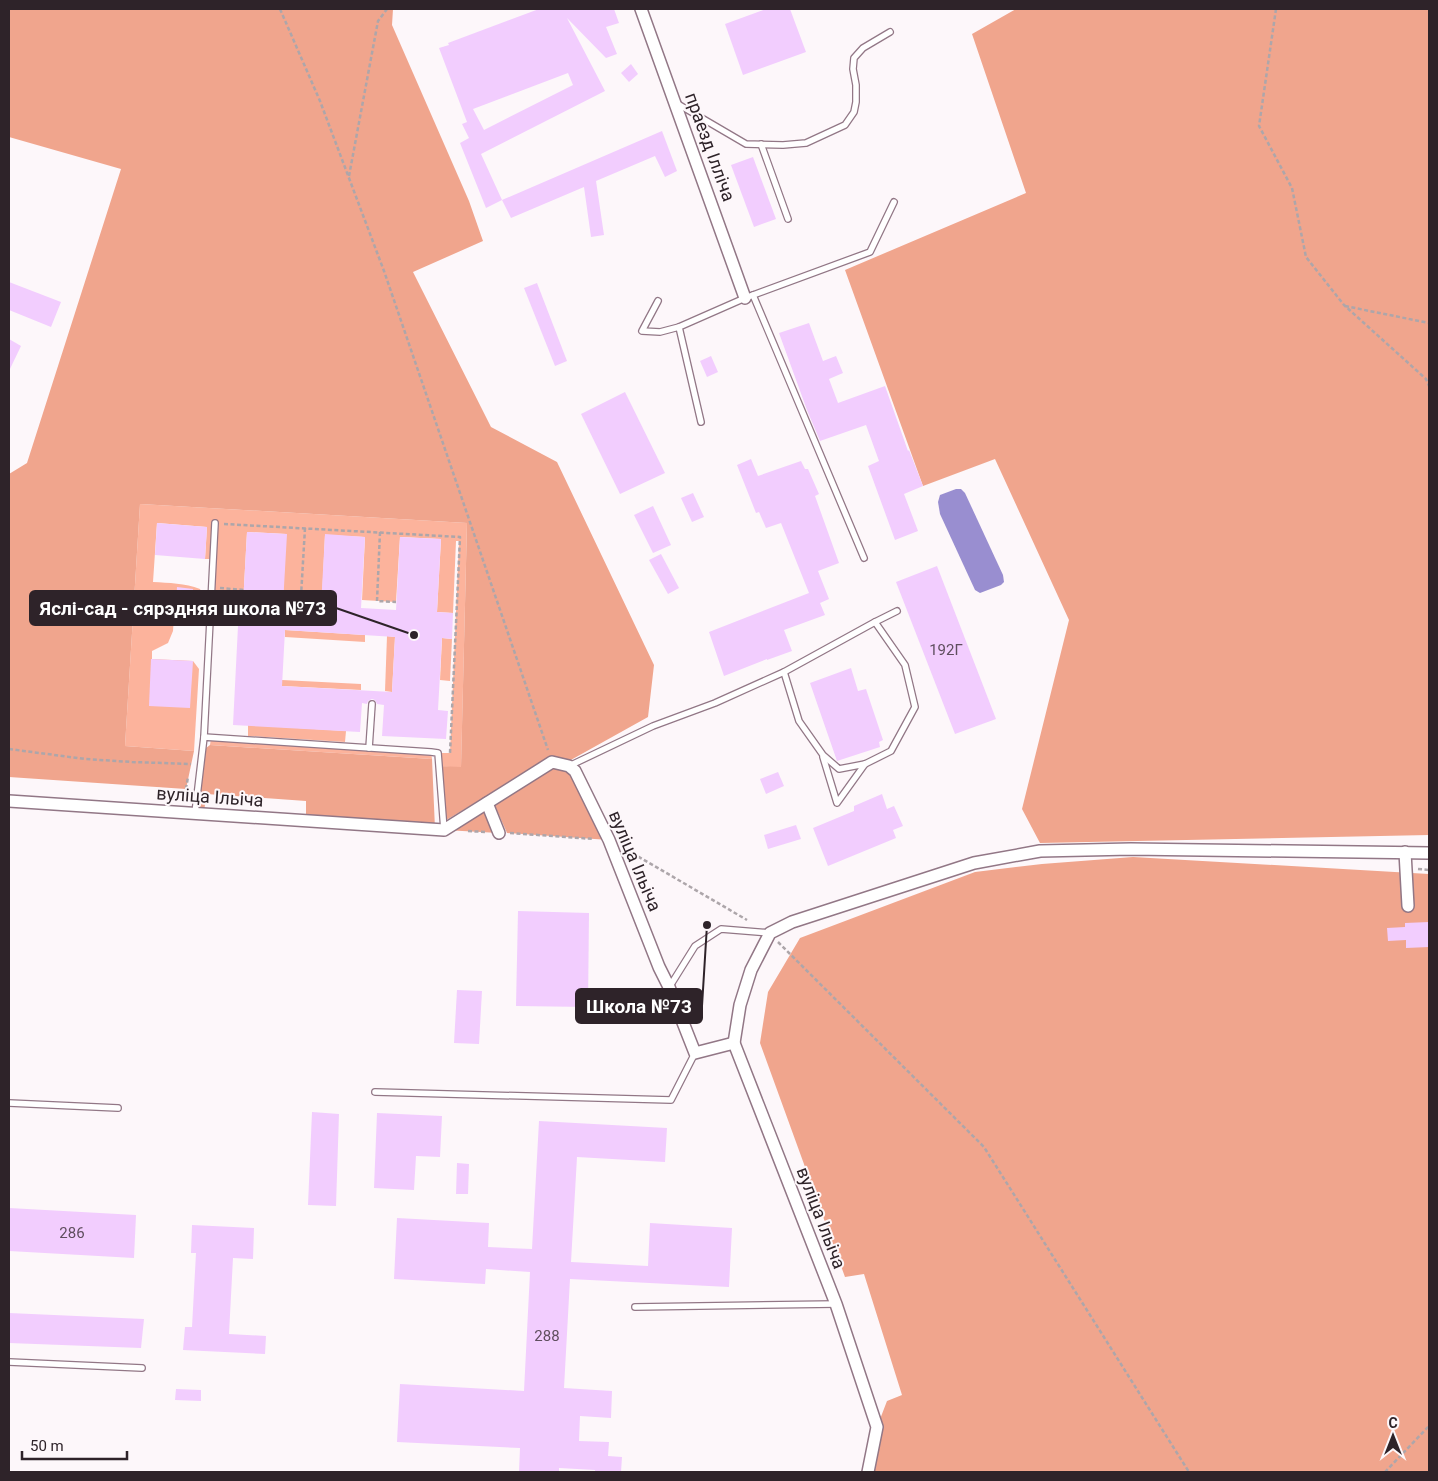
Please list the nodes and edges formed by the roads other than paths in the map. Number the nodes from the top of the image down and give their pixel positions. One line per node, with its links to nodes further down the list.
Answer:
1 (641, 9): 3 (street, праезд Ілліча)
2 (890, 32): 4 (lane)
3 (675, 102): 4 (lane); 7 (street, праезд Ілліча)
4 (761, 144): 6 (lane)
5 (894, 202): 7 (lane)
6 (788, 219)
7 (749, 296): 9 (lane); 12 (lane)
8 (658, 301): 9 (lane)
9 (679, 327): 10 (lane)
10 (701, 422)
11 (216, 523): 17 (lane)
12 (864, 558)
13 (897, 611): 14 (lane)
14 (875, 622): 15 (lane); 20 (lane)
15 (784, 672): 19 (lane); 21 (lane)
16 (372, 704): 18 (lane)
17 (204, 737): 18 (lane); 24 (lane)
18 (369, 748): 25 (lane)
19 (823, 755): 20 (lane); 20 (lane)
20 (865, 764)
21 (569, 766): 23 (street); 31 (street, вуліца Ільіча)
22 (9, 801): 24 (street, вуліца Ільіча)
23 (487, 803): 25 (street); 26 (street)
24 (195, 814): 25 (street, вуліца Ільіча)
25 (444, 830)
26 (499, 833)
27 (1405, 852): 28 (street); 29 (street); 30 (street)
28 (1429, 853)
29 (1408, 906)
30 (770, 933): 31 (lane); 32 (street)
31 (669, 987): 33 (street, вуліца Ільіча)
32 (734, 1043): 33 (street); 37 (street, вуліца Ільіча)
33 (695, 1053): 34 (lane)
34 (376, 1092)
35 (9, 1103): 36 (lane)
36 (118, 1108)
37 (836, 1304): 38 (lane); 41 (street, вуліца Ільіча)
38 (635, 1307)
39 (9, 1362): 40 (lane)
40 (142, 1368)
41 (868, 1472)

